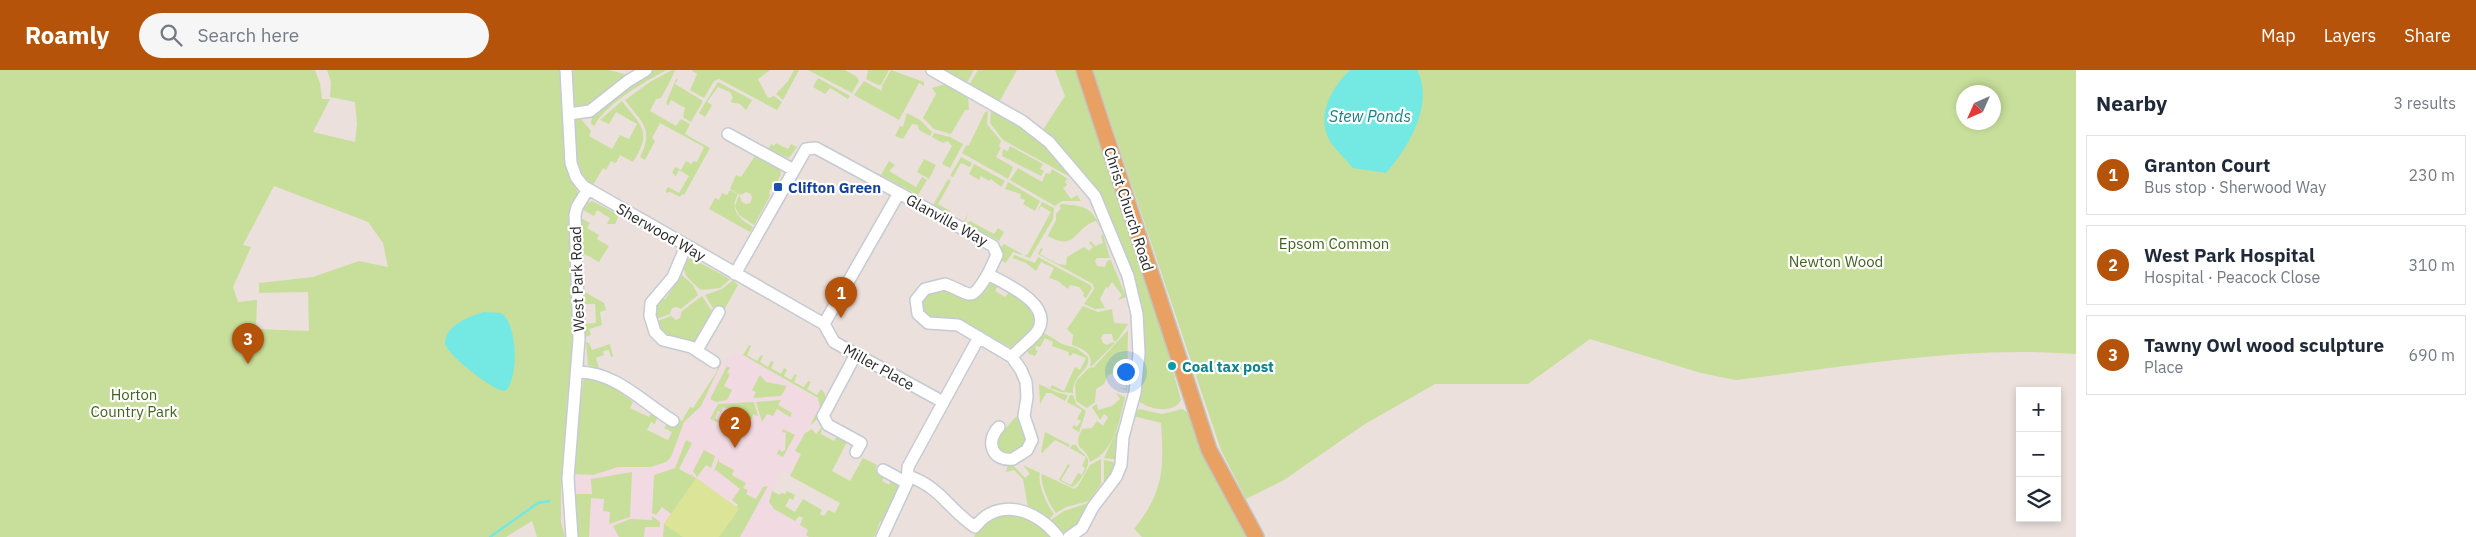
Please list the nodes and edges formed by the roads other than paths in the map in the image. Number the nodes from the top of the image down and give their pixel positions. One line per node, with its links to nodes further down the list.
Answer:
1 (566, 70): 6 (street)
2 (646, 70): 5 (street)
3 (932, 70): 33 (street)
4 (1084, 70): 28 (main road, Christ Church Road)
5 (630, 73): 6 (street)
6 (569, 114): 9 (street)
7 (728, 134): 8 (street)
8 (792, 169): 10 (street); 12 (street)
9 (588, 190): 11 (street, Sherwood Way); 21 (street, West Park Road)
10 (898, 193): 13 (street, Glanville Way); 15 (street)
11 (686, 246): 12 (street, Sherwood Way); 17 (street)
12 (735, 274): 15 (street, Sherwood Way)
13 (988, 274): 16 (street, Glanville Way); 19 (street)
14 (719, 312): 17 (street)
15 (824, 324): 18 (street, Miller Place)
16 (979, 337): 19 (street, Glanville Way); 22 (street)
17 (697, 350): 20 (street)
18 (856, 354): 22 (street, Miller Place); 25 (street)
19 (1012, 357): 24 (street, Glanville Way)
20 (714, 362)
21 (578, 372): 23 (street); 30 (street, West Park Road)
22 (943, 402): 27 (street)
23 (673, 420)
24 (999, 427)
25 (861, 443)
26 (884, 470): 27 (street)
27 (907, 480): 29 (street); 31 (street)
28 (1252, 531)
29 (973, 532): 32 (street)
30 (572, 537)
31 (882, 537)
32 (1058, 537)
33 (1069, 537)

